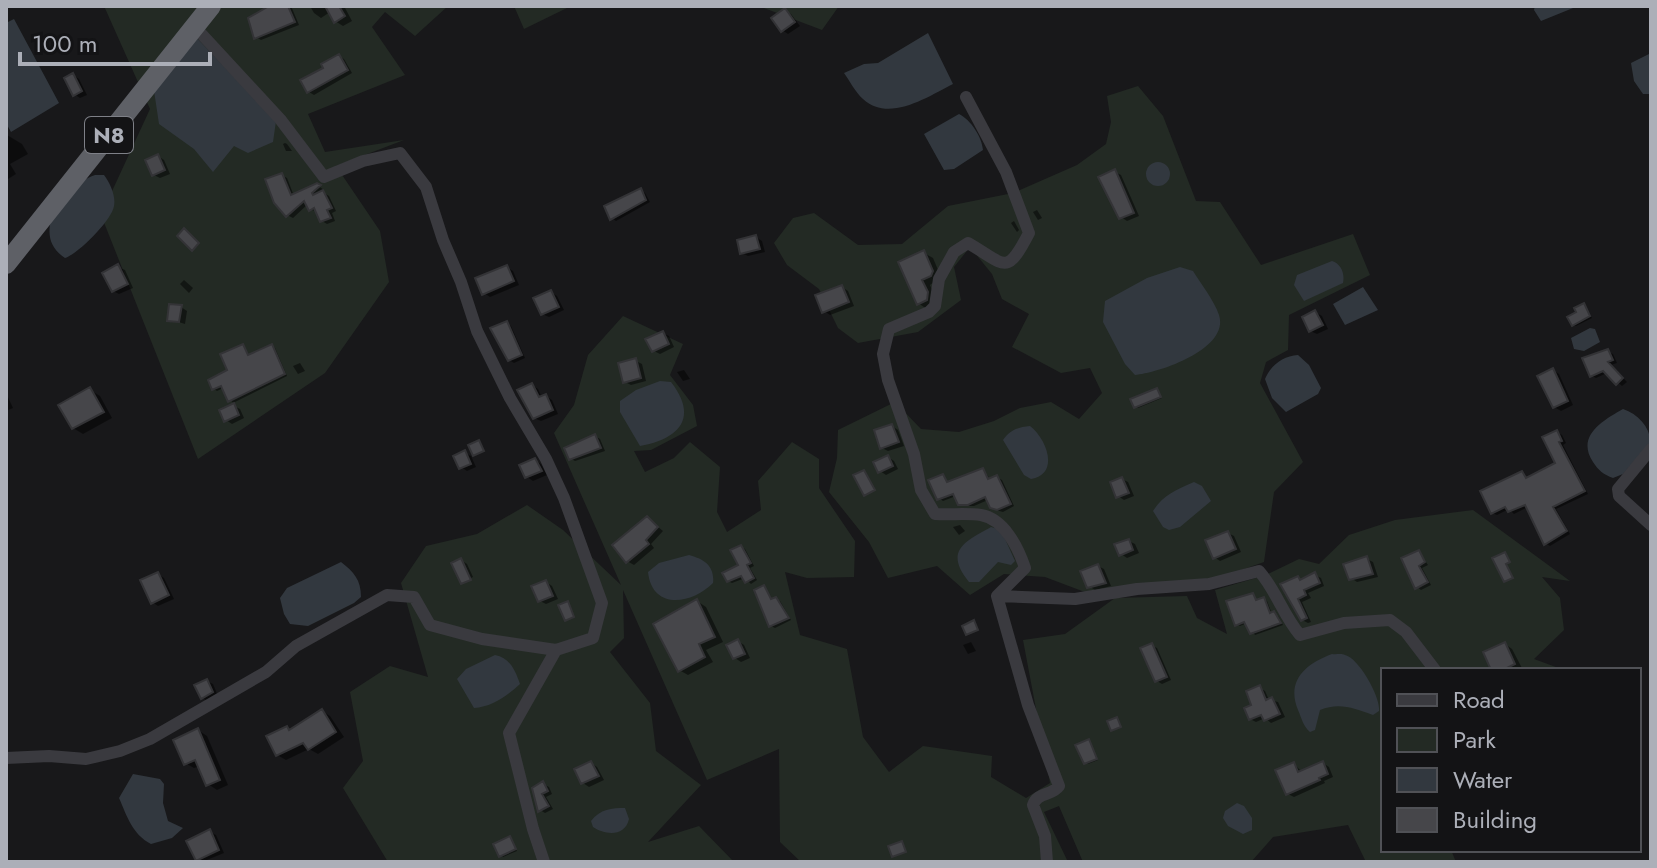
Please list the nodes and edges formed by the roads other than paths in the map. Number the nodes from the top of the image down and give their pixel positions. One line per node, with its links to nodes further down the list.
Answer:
1 (211, 6): 2 (highway, N8)
2 (195, 27): 4 (highway, N8); 8 (street)
3 (966, 97): 7 (street)
4 (6, 263)
5 (1651, 449): 6 (street)
6 (1651, 525)
7 (997, 596): 9 (street); 12 (street)
8 (556, 650): 10 (street); 11 (street)
9 (1433, 668)
10 (6, 758)
11 (544, 862)
12 (1047, 862)

